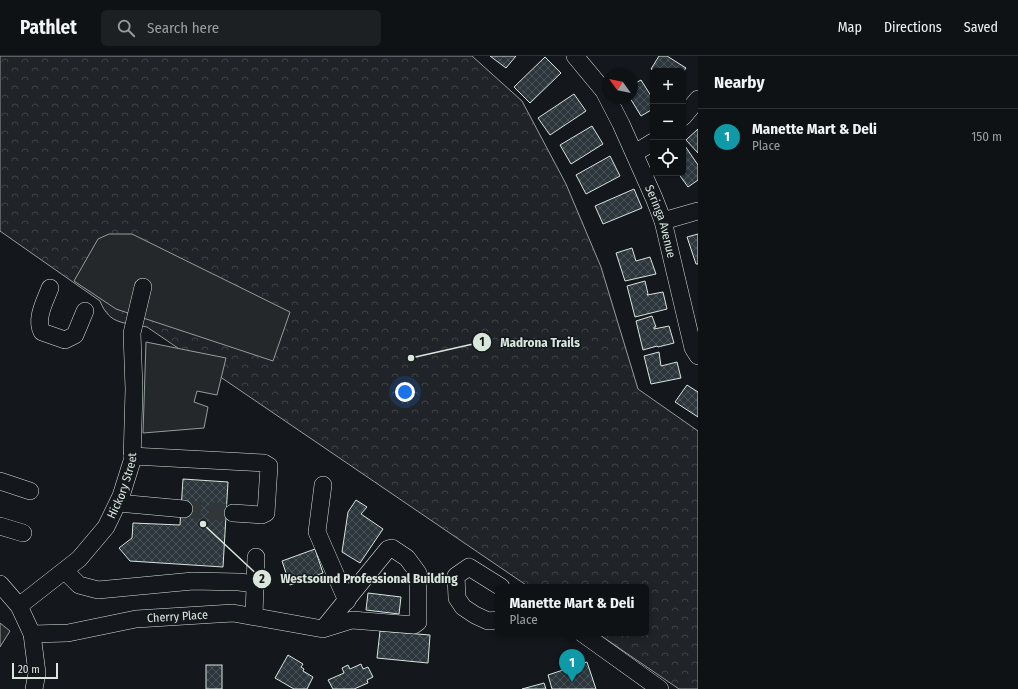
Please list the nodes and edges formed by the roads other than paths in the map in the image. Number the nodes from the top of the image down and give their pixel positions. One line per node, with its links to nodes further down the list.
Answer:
1 (575, 56): 5 (street, Seringa Avenue)
2 (698, 99): 3 (street)
3 (686, 113)
4 (650, 144): 5 (street)
5 (635, 153): 7 (street, Seringa Avenue)
6 (698, 211): 7 (street)
7 (663, 221): 11 (street, Seringa Avenue)
8 (143, 287): 12 (street, Hickory Street)
9 (50, 288): 10 (street)
10 (84, 311)
11 (698, 356)
12 (132, 456): 16 (street, Hickory Street); 18 (street)
13 (0, 482): 15 (street)
14 (323, 485): 26 (street)
15 (30, 491)
16 (118, 503): 17 (street); 22 (street, Hickory Street)
17 (184, 509)
18 (233, 513)
19 (0, 526): 20 (street)
20 (23, 533)
21 (256, 557): 24 (street)
22 (65, 571): 24 (street); 27 (street, Hickory Street)
23 (0, 584): 27 (street)
24 (255, 584): 28 (street)
25 (496, 584): 29 (street)
26 (347, 601): 30 (street); 30 (street)
27 (19, 606): 31 (street)
28 (254, 616): 30 (street, Cherry Place); 31 (street, Cherry Place)
29 (495, 620)
30 (323, 629)
31 (32, 634): 33 (street)
32 (586, 636): 34 (street)
33 (34, 689)
34 (660, 689)

